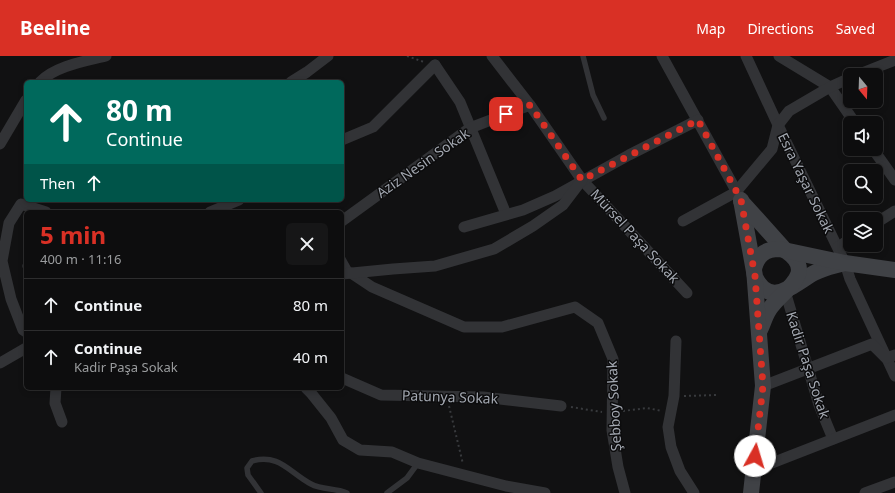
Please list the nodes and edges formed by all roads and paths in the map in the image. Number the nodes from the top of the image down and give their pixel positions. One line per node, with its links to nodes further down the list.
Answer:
1 (106, 56): 9 (street)
2 (328, 56): 14 (street)
3 (408, 56): 11 (path)
4 (492, 56): 18 (street, Mürsel Paşa Sokak)
5 (583, 56): 20 (lane)
6 (662, 56): 21 (street)
7 (746, 56): 22 (street, Esra Yaşar Sokak)
8 (779, 56): 16 (street)
9 (90, 59): 13 (street)
10 (895, 60): 12 (street)
11 (435, 61): 23 (street); 24 (street)
12 (875, 68)
13 (42, 80)
14 (294, 80)
15 (843, 81): 16 (street)
16 (830, 87): 19 (street); 22 (street)
17 (24, 103): 25 (street)
18 (530, 105): 23 (street, Aziz Nesin Sokak); 27 (street, Mürsel Paşa Sokak)
19 (850, 116)
20 (604, 118)
21 (698, 120): 27 (street); 29 (street)
22 (778, 125): 29 (street); 41 (street, Esra Yaşar Sokak)
23 (470, 128): 35 (street); 37 (street, Aziz Nesin Sokak)
24 (344, 139)
25 (0, 144)
26 (878, 156): 28 (street)
27 (582, 180): 35 (street); 45 (street); 48 (street, Mürsel Paşa Sokak)
28 (895, 180)
29 (738, 196): 38 (street); 42 (street); 46 (street)
30 (24, 202): 32 (street); 49 (street)
31 (232, 202): 33 (street)
32 (42, 210)
33 (214, 210)
34 (895, 211): 36 (street)
35 (506, 214): 39 (street)
36 (883, 219)
37 (344, 220)
38 (683, 221)
39 (464, 227)
40 (843, 243): 41 (street)
41 (838, 246): 43 (street, Esra Yaşar Sokak)
42 (786, 251): 43 (street); 46 (street); 47 (street)
43 (845, 263): 44 (street); 47 (street); 53 (street, Esra Yaşar Sokak)
44 (895, 270)
45 (346, 274): 77 (street, Şebboy Sokak)
46 (755, 276): 47 (street); 50 (street)
47 (785, 291): 50 (street); 55 (street, Kadir Paşa Sokak)
48 (687, 293)
49 (24, 331)
50 (759, 332): 58 (street)
51 (676, 341): 63 (street)
52 (24, 349): 54 (street)
53 (891, 356): 55 (street); 56 (street, Esra Yaşar Sokak)
54 (0, 363)
55 (809, 368): 58 (street); 67 (street, Kadir Paşa Sokak)
56 (895, 376)
57 (344, 379): 62 (street, Patunya Sokak)
58 (763, 386): 69 (street)
59 (56, 390): 66 (street)
60 (308, 390): 68 (street)
61 (716, 395): 63 (path)
62 (447, 396): 64 (street, Patunya Sokak); 70 (path)
63 (674, 396): 78 (street)
64 (561, 406)
65 (895, 415): 67 (street)
66 (62, 422)
67 (833, 439): 69 (street)
68 (418, 462): 70 (street); 75 (lane)
69 (754, 470): 79 (street)
70 (466, 475): 72 (street)
71 (895, 482): 80 (street)
72 (508, 489): 76 (street)
73 (261, 493): 74 (lane)
74 (347, 493)
75 (388, 493)
76 (545, 493)
77 (624, 493)
78 (694, 493)
79 (751, 493)
80 (865, 493)

